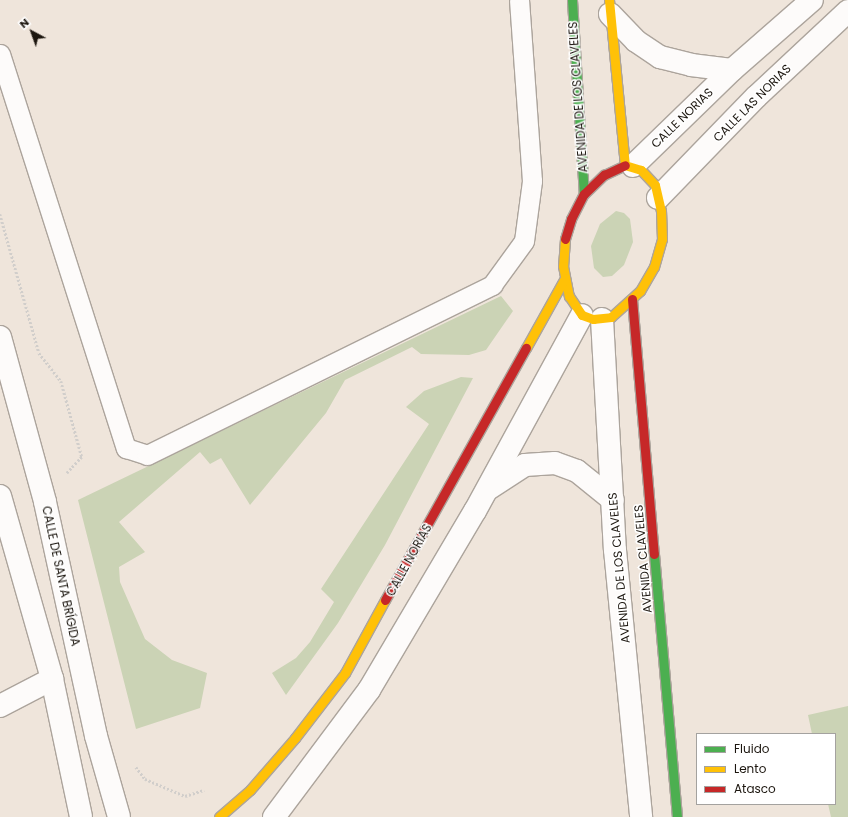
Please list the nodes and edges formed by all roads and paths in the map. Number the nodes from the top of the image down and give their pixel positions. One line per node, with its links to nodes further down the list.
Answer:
1 (519, 0): 6 (lane)
2 (572, 0): 9 (street, AVENIDA DE LOS CLAVELES)
3 (812, 0): 7 (street, CALLE NORIAS)
4 (609, 7): 7 (street, CALLE NORIAS); 8 (street)
5 (848, 11): 10 (street, CALLE LAS NORIAS)
6 (0, 54)
7 (732, 70): 8 (street, CALLE NORIAS)
8 (629, 166): 9 (street); 10 (street)
9 (584, 194): 11 (street)
10 (658, 198): 12 (street)
11 (565, 278): 13 (street); 25 (street, CALLE NORIAS)
12 (632, 299): 14 (street); 28 (street, AVENIDA CLAVELES)
13 (582, 315): 14 (street); 16 (street)
14 (602, 319): 18 (street, AVENIDA DE LOS CLAVELES)
15 (0, 337): 24 (street, CALLE DE SANTA BRÍGIDA)
16 (487, 489): 18 (street); 26 (street)
17 (0, 496): 19 (street)
18 (613, 500): 27 (street, AVENIDA DE LOS CLAVELES)
19 (52, 679): 20 (street); 23 (street)
20 (0, 706)
21 (130, 761): 22 (path)
22 (206, 790)
23 (81, 817)
24 (119, 817)
25 (218, 817)
26 (274, 817)
27 (641, 817)
28 (677, 817)

